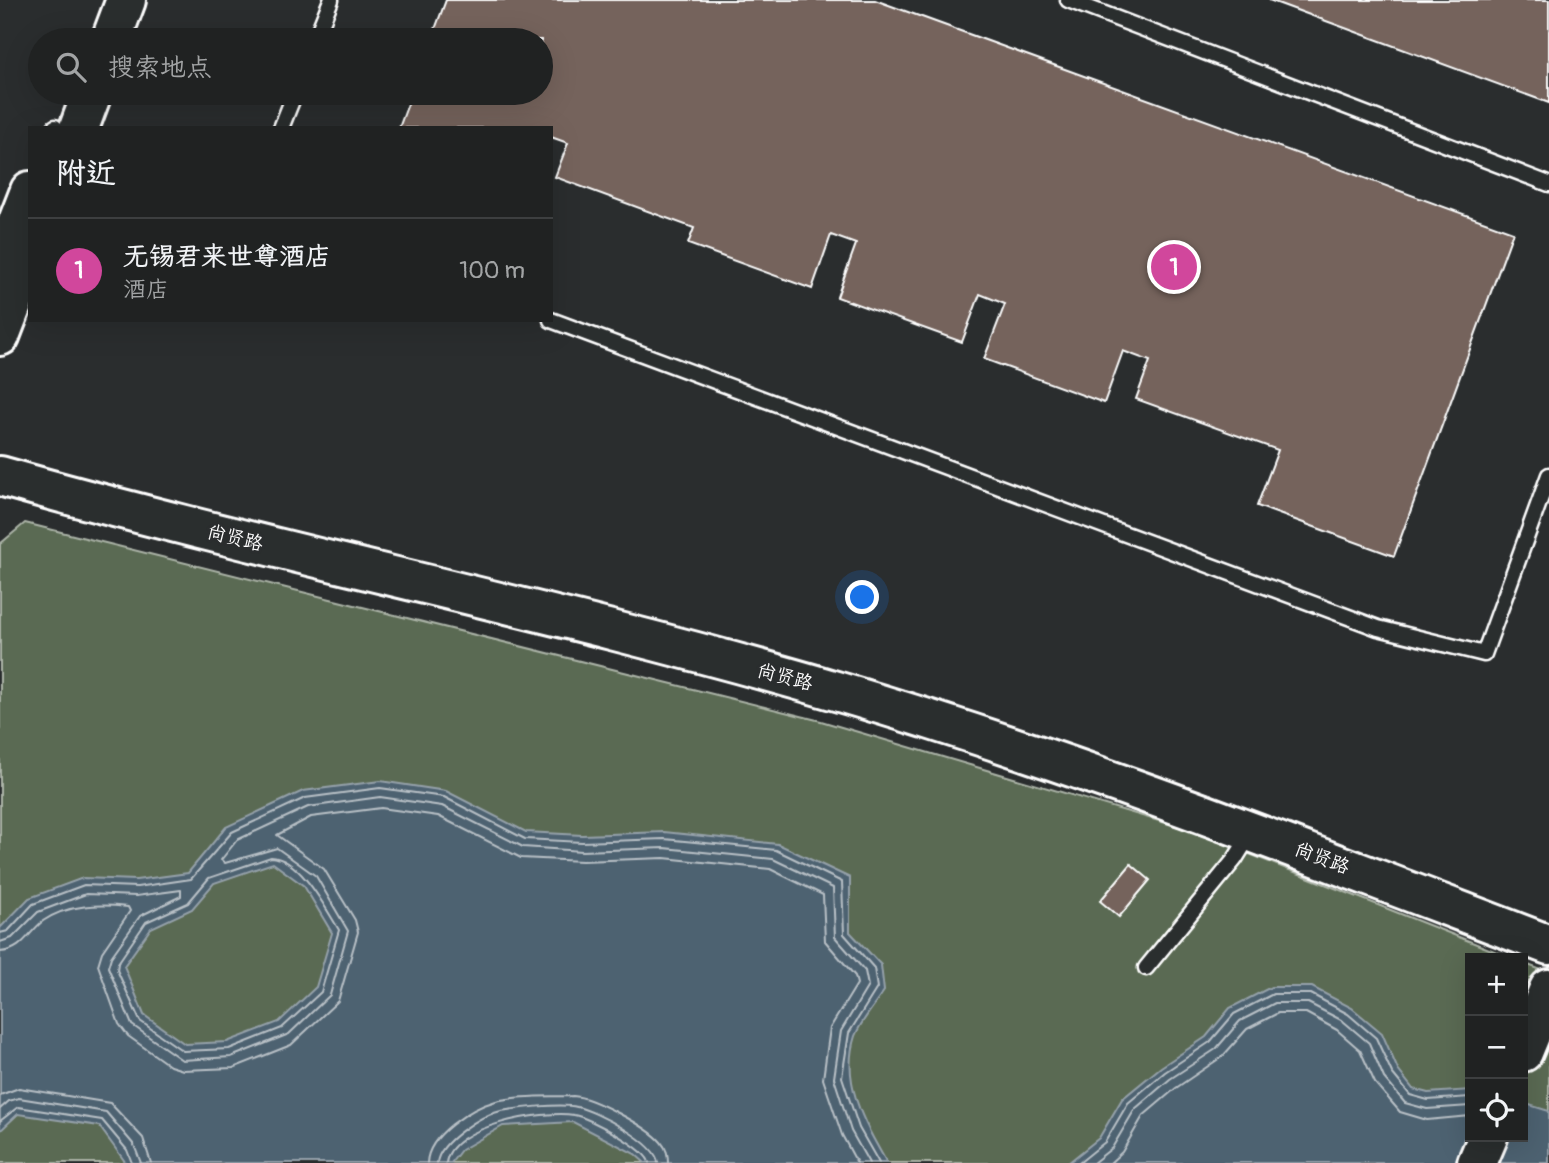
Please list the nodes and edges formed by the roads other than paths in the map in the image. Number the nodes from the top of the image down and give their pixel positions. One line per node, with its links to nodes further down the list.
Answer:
1 (101, 0): 5 (street)
2 (125, 0): 6 (street)
3 (331, 0): 7 (lane)
4 (1068, 0): 14 (lane)
5 (90, 28)
6 (115, 28)
7 (320, 28)
8 (63, 105): 11 (street)
9 (88, 105): 12 (street)
10 (290, 105): 13 (lane)
11 (56, 126)
12 (80, 126)
13 (282, 126)
14 (1549, 184)
15 (28, 196): 17 (street)
16 (28, 263): 19 (street)
17 (0, 268)
18 (553, 321): 20 (lane)
19 (0, 336)
20 (1549, 475)
21 (0, 476): 24 (street, 尚贤路)
22 (0, 487): 23 (street, 尚贤路)
23 (1250, 835): 25 (street, 尚贤路); 26 (lane)
24 (1549, 945)
25 (1549, 951)
26 (1146, 968)
27 (1549, 989): 28 (street)
28 (1528, 1040)
29 (1486, 1142): 30 (street)
30 (1477, 1163)

